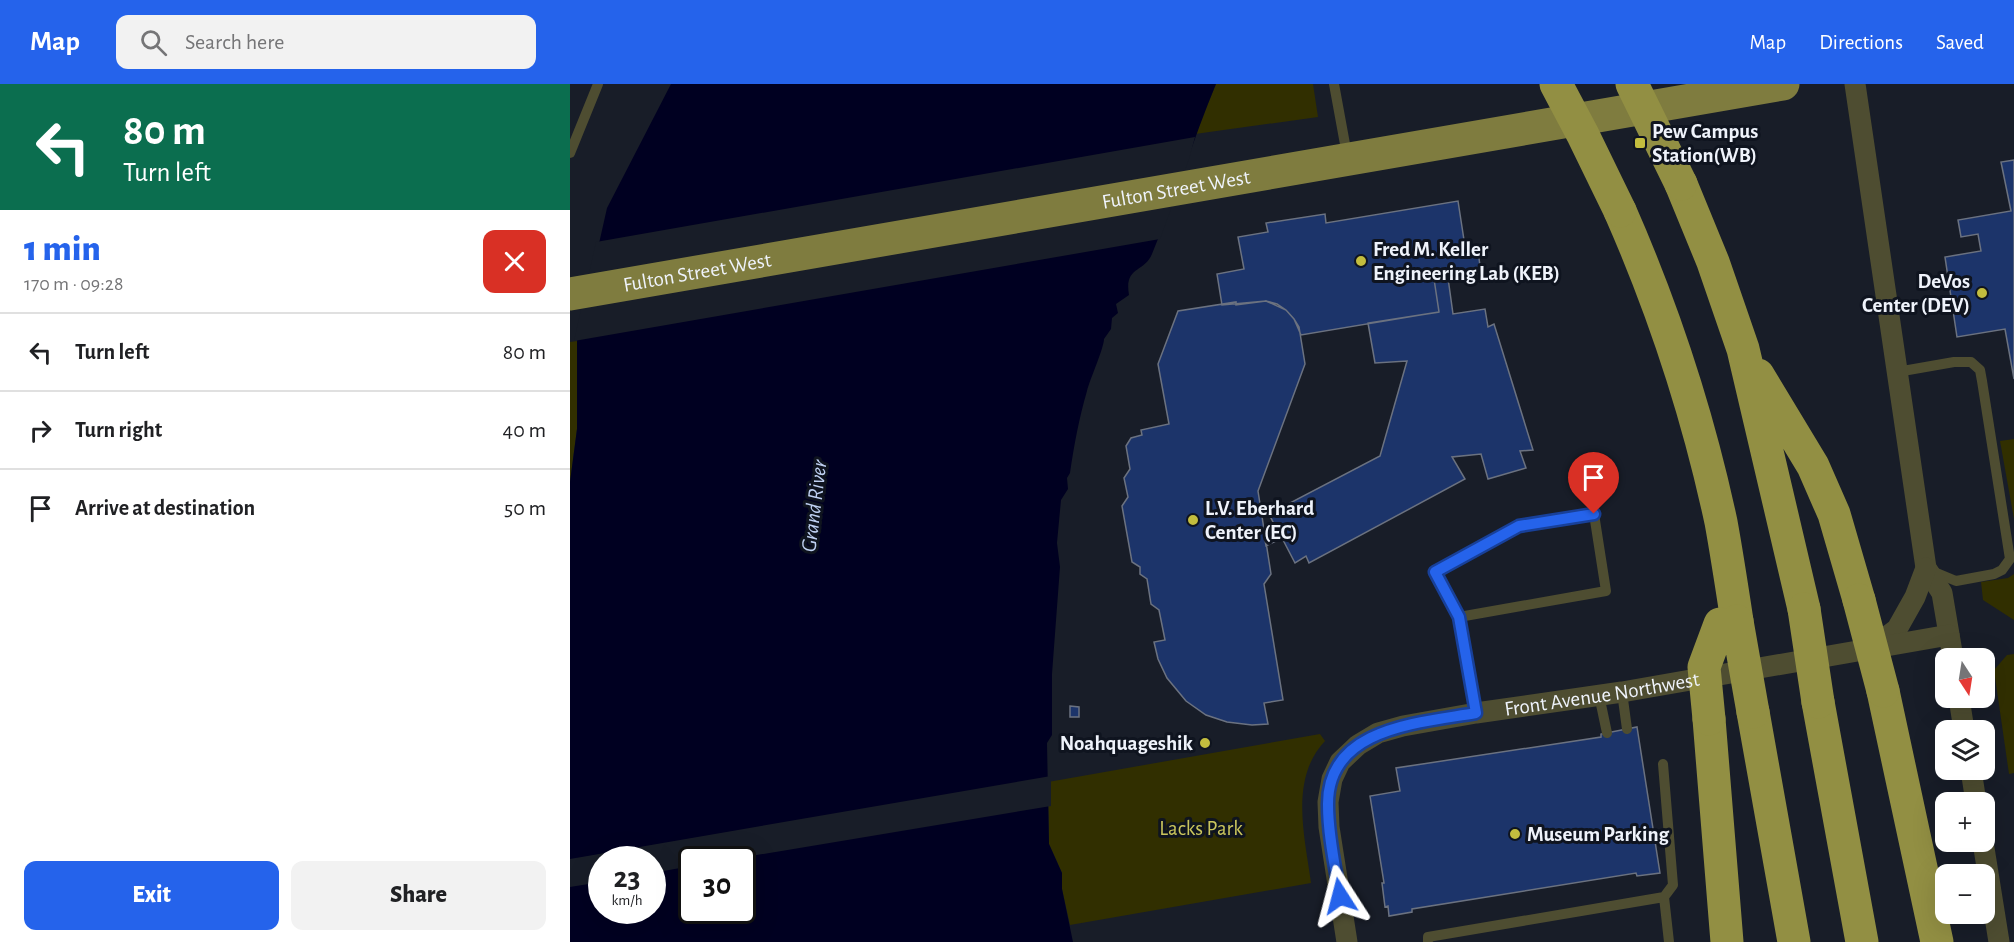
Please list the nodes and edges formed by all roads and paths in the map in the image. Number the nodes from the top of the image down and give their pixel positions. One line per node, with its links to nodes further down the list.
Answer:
1 (598, 84): 7 (lane)
2 (1334, 84): 8 (lane)
3 (1556, 84): 13 (highway, bridge)
4 (1632, 84): 10 (highway, bridge)
5 (1783, 84): 8 (main road, Fulton Street West)
6 (1855, 84): 11 (street)
7 (570, 153)
8 (1347, 159): 9 (main road, Fulton Street West)
9 (570, 294)
10 (1743, 349): 31 (highway, bridge); 32 (highway, bridge)
11 (1897, 372): 12 (street); 12 (lane)
12 (1926, 568): 15 (street); 16 (street)
13 (1730, 612): 29 (highway, bridge); 30 (highway, bridge)
14 (1459, 617): 14 (lane); 20 (lane)
15 (1949, 635): 16 (street, Front Avenue Northwest); 17 (street)
16 (1871, 648): 18 (street, Front Avenue Northwest)
17 (1951, 648)
18 (1622, 692): 19 (street, Front Avenue Northwest); 21 (lane)
19 (1599, 695): 20 (street, Front Avenue Northwest); 22 (lane)
20 (1476, 713): 26 (street, Front Avenue Northwest)
21 (1627, 729)
22 (1607, 733)
23 (1663, 764): 25 (lane)
24 (1985, 852): 33 (street)
25 (1664, 897): 27 (lane); 28 (lane)
26 (1347, 942)
27 (1428, 942)
28 (1670, 942)
29 (1727, 942)
30 (1794, 942)
31 (1862, 942)
32 (1937, 942)
33 (1999, 942)

